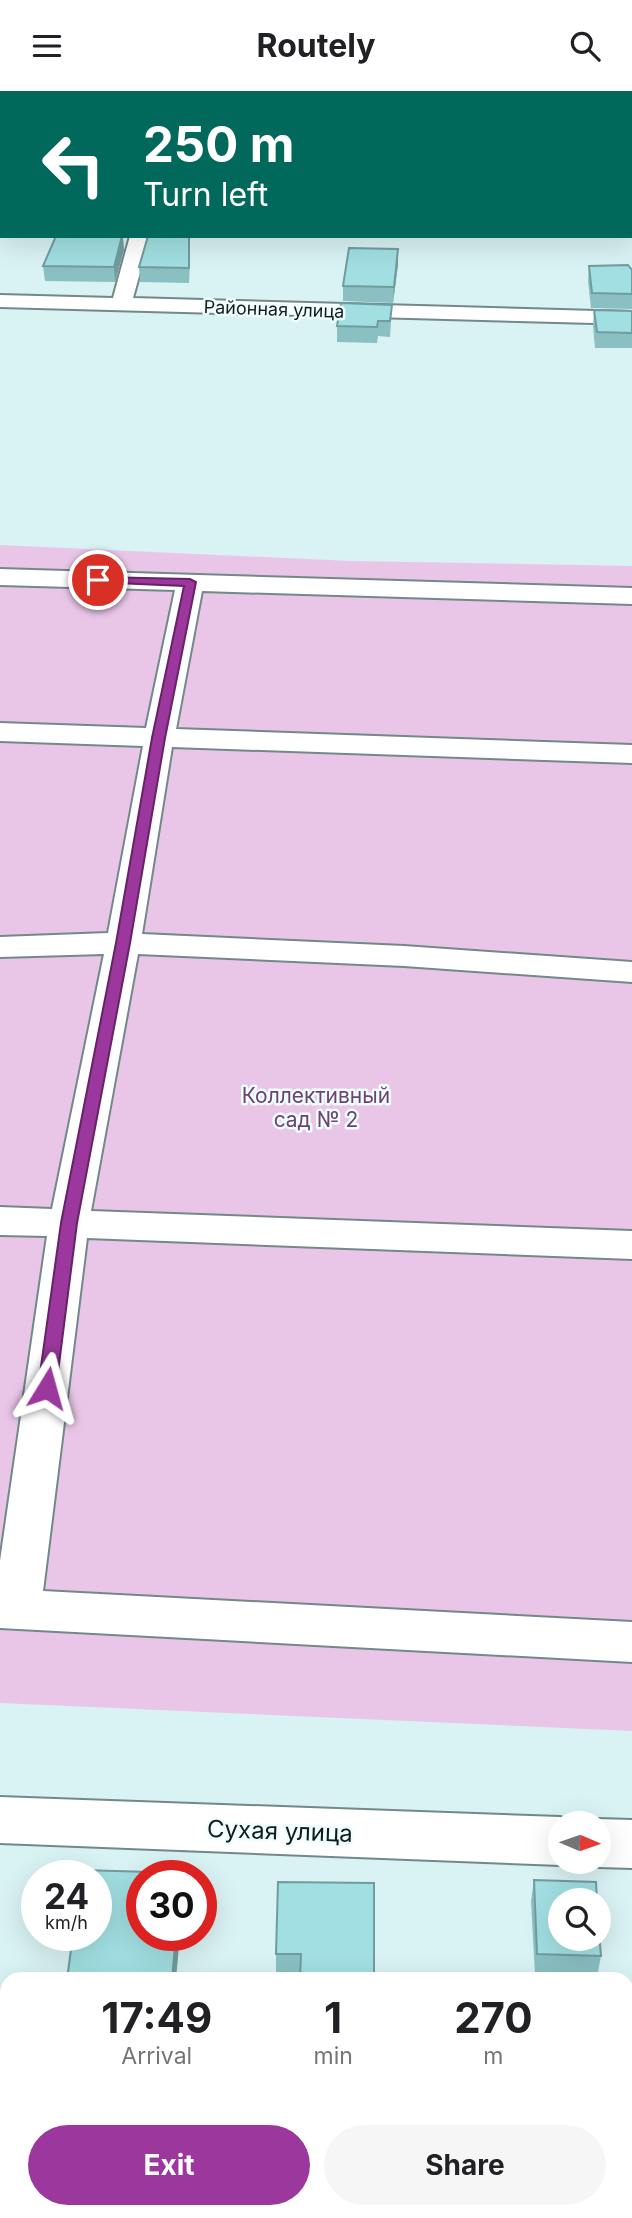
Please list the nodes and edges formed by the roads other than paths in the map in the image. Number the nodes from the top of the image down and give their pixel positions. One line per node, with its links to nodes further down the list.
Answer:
1 (139, 238): 3 (street)
2 (0, 301): 3 (street, Районная улица)
3 (121, 305): 4 (street, Районная улица)
4 (632, 319)
5 (0, 577): 6 (street)
6 (190, 582): 7 (street); 9 (street)
7 (632, 596)
8 (0, 732): 9 (street)
9 (159, 738): 10 (street); 11 (street)
10 (632, 754)
11 (123, 943): 12 (street); 13 (street); 15 (street)
12 (0, 947)
13 (632, 972)
14 (0, 1220): 15 (street)
15 (69, 1223): 16 (street); 17 (street)
16 (632, 1245)
17 (9, 1609): 18 (street)
18 (632, 1642)
19 (0, 1820): 20 (street, Сухая улица)
20 (548, 1842)
21 (611, 1843): 22 (street)
22 (632, 1844)

